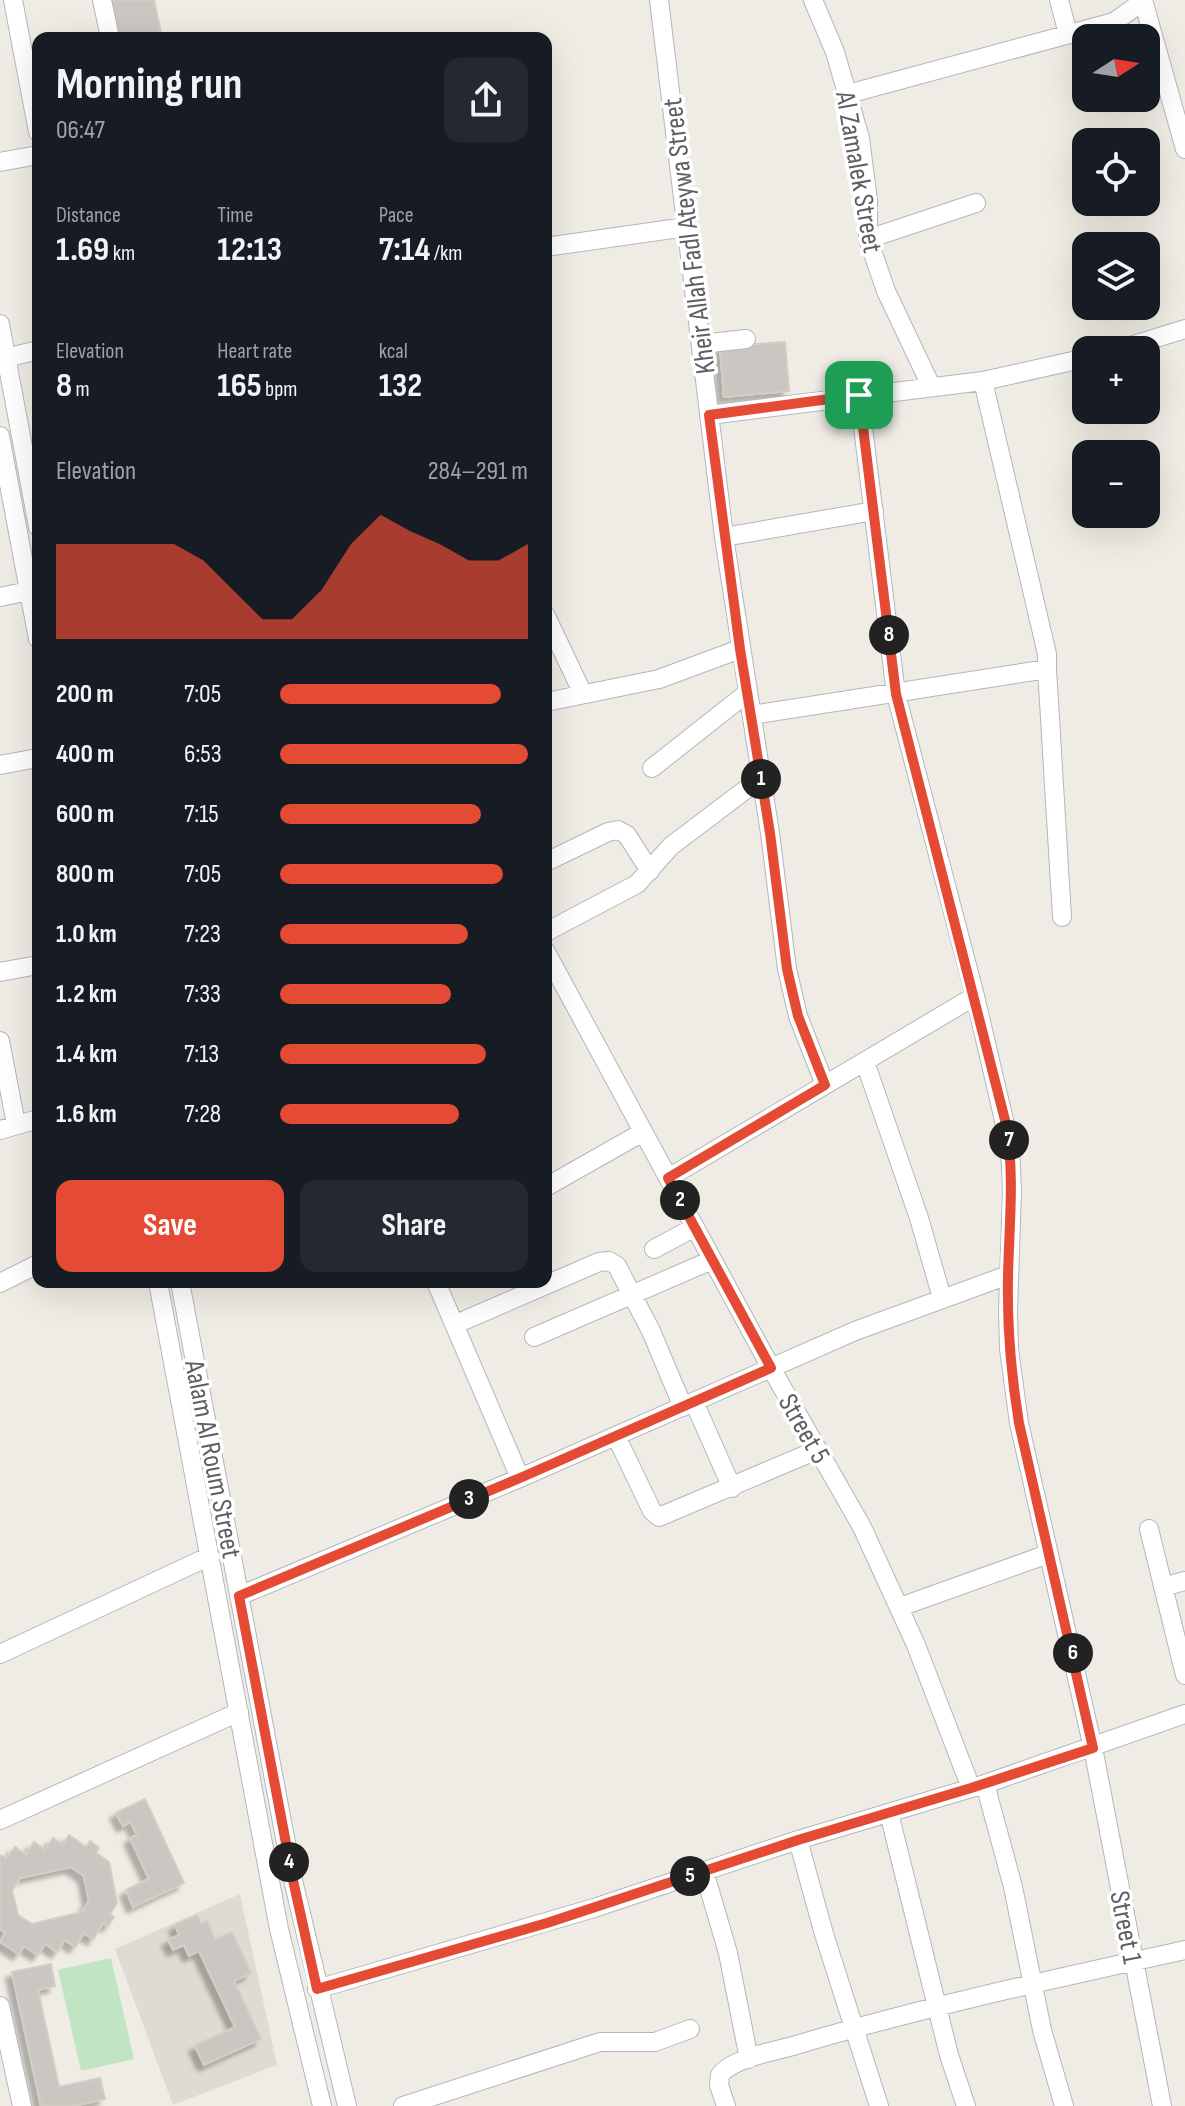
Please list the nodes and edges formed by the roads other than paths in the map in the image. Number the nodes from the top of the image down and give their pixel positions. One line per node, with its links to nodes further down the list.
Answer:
1 (13, 0): 10 (street)
2 (102, 0): 7 (street)
3 (659, 0): 15 (street, Kheir Allah Fadl Ateywa Street)
4 (813, 0): 9 (street, Al Zamalek Street)
5 (1059, 0): 8 (street)
6 (1138, 2): 8 (street); 11 (street)
7 (109, 32)
8 (1068, 34): 9 (street)
9 (848, 94): 16 (street, Al Zamalek Street)
10 (32, 100)
11 (1185, 149)
12 (32, 156): 13 (street)
13 (0, 162)
14 (976, 203): 16 (street)
15 (686, 227): 17 (street); 22 (street, Kheir Allah Fadl Ateywa Street)
16 (868, 239): 27 (street, Al Zamalek Street)
17 (552, 246)
18 (0, 324): 24 (street)
19 (1185, 329): 20 (street)
20 (1160, 337)
21 (746, 339): 22 (street)
22 (701, 344): 29 (street, Kheir Allah Fadl Ateywa Street)
23 (32, 352): 24 (street)
24 (6, 358): 31 (street)
25 (1072, 361): 26 (street)
26 (983, 381): 27 (street); 41 (street)
27 (931, 386): 28 (street)
28 (859, 395): 29 (street); 34 (street, Street 1)
29 (709, 415): 35 (street, Kheir Allah Fadl Ateywa Street)
30 (1, 444): 32 (street)
31 (28, 473): 32 (street); 33 (street)
32 (7, 475): 36 (street)
33 (32, 495)
34 (874, 511): 35 (street); 44 (street, Street 1)
35 (724, 537): 40 (street, Kheir Allah Fadl Ateywa Street)
36 (29, 591): 37 (street); 38 (street)
37 (0, 597)
38 (32, 607)
39 (552, 629): 43 (street)
40 (740, 649): 42 (street, Kheir Allah Fadl Ateywa Street); 43 (street)
41 (1047, 669): 44 (street); 53 (street)
42 (747, 693): 46 (street, Kheir Allah Fadl Ateywa Street); 49 (street)
43 (583, 694): 45 (street)
44 (896, 694): 46 (street); 58 (street, Street 1)
45 (552, 701)
46 (752, 715): 50 (street, Kheir Allah Fadl Ateywa Street)
47 (32, 759): 48 (street)
48 (0, 765)
49 (652, 768)
50 (761, 778): 52 (street); 61 (street, Kheir Allah Fadl Ateywa Street)
51 (552, 859): 52 (street)
52 (650, 871): 54 (street)
53 (1062, 917)
54 (552, 929)
55 (552, 963): 64 (street, Street 5)
56 (32, 966): 57 (street)
57 (0, 972)
58 (975, 996): 60 (street); 71 (street, Street 1)
59 (0, 1041): 63 (street)
60 (865, 1062): 61 (street); 79 (street)
61 (825, 1085): 65 (street)
62 (32, 1121): 63 (street)
63 (8, 1127)
64 (643, 1132): 65 (street, Street 5); 66 (street)
65 (668, 1178): 67 (street, Street 5)
66 (552, 1184)
67 (695, 1227): 68 (street); 69 (street, Street 5)
68 (654, 1249)
69 (712, 1260): 78 (street); 82 (street, Street 5)
70 (32, 1267): 73 (street)
71 (1008, 1275): 79 (street); 89 (street, Street 1)
72 (552, 1281): 78 (street)
73 (0, 1283)
74 (159, 1288): 90 (street, Aalam Al Roum Street)
75 (181, 1288): 93 (street, Aalam Al Roum Street)
76 (439, 1288): 80 (street)
77 (535, 1288): 80 (street)
78 (633, 1295): 81 (street); 83 (street)
79 (942, 1298): 82 (street)
80 (456, 1324): 86 (street)
81 (534, 1337)
82 (771, 1368): 83 (street); 85 (street, Street 5)
83 (689, 1404): 84 (street); 87 (street)
84 (616, 1436): 86 (street); 87 (street)
85 (817, 1450): 87 (street); 94 (street, Street 5)
86 (520, 1478): 93 (street)
87 (732, 1488)
88 (1149, 1529): 92 (street)
89 (1048, 1554): 94 (street); 99 (street, Street 1)
90 (210, 1556): 95 (street); 97 (street, Aalam Al Roum Street)
91 (1185, 1581): 92 (street)
92 (1163, 1587): 96 (street)
93 (239, 1596): 108 (street, Aalam Al Roum Street)
94 (900, 1607): 100 (street, Street 5)
95 (0, 1654)
96 (1185, 1675)
97 (239, 1712): 101 (street); 115 (street, Aalam Al Roum Street)
98 (1185, 1714): 99 (street)
99 (1093, 1748): 100 (street); 106 (street, Street 1)
100 (978, 1786): 102 (street); 107 (street, Street 5)
101 (2, 1812)
102 (889, 1813): 103 (street); 110 (street)
103 (798, 1840): 104 (street); 111 (street)
104 (704, 1871): 108 (street); 113 (street)
105 (1185, 1950): 106 (street)
106 (1133, 1962): 107 (street); 122 (street, Street 1)
107 (1033, 1984): 110 (street); 121 (street, Street 5)
108 (317, 1989): 116 (street, Aalam Al Roum Street)
109 (0, 2006): 114 (street)
110 (937, 2007): 111 (street); 120 (street)
111 (854, 2027): 113 (street); 119 (street)
112 (690, 2029): 117 (street)
113 (749, 2059): 118 (street)
114 (22, 2106)
115 (322, 2106)
116 (347, 2106)
117 (403, 2106)
118 (726, 2106)
119 (879, 2106)
120 (966, 2106)
121 (1064, 2106)
122 (1162, 2106)

